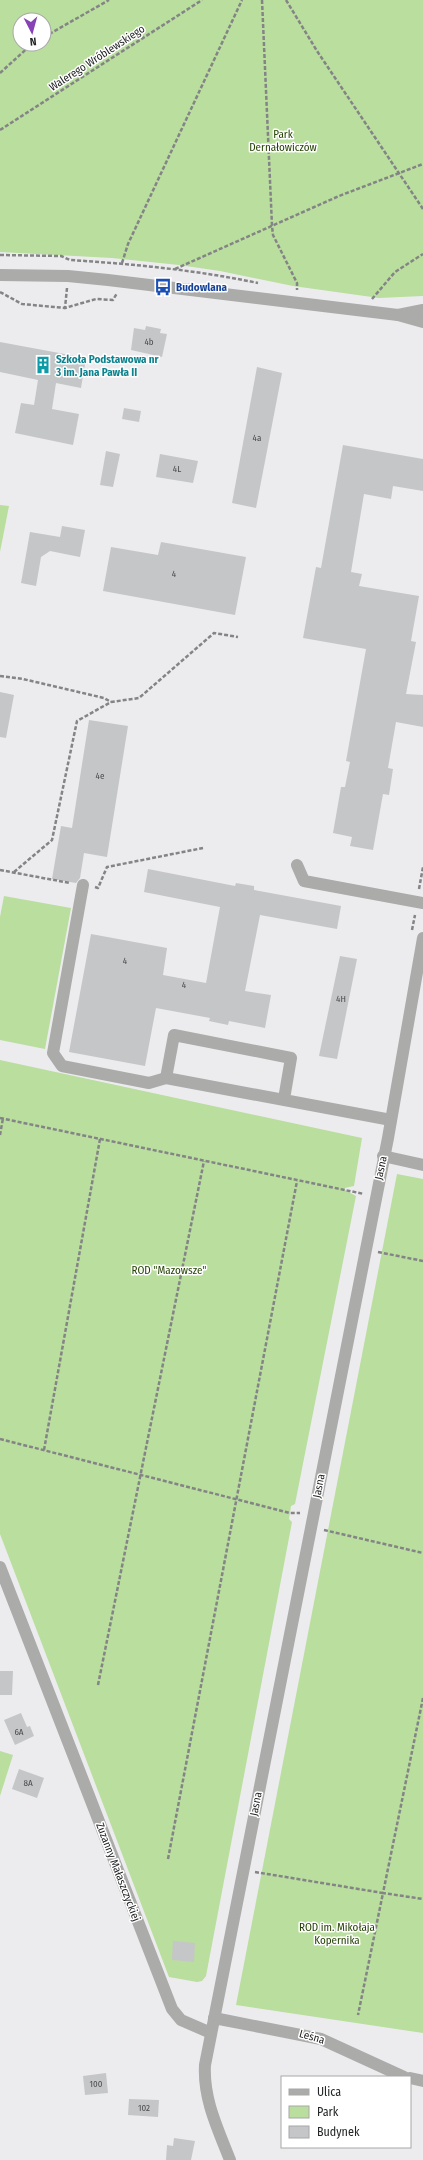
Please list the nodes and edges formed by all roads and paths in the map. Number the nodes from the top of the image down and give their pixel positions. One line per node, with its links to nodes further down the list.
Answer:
1 (109, 0): 6 (path)
2 (202, 0): 9 (path, Walerego Wróblewskiego)
3 (242, 0): 16 (path)
4 (262, 0): 13 (path)
5 (286, 0): 11 (path)
6 (52, 32)
7 (23, 52): 8 (path)
8 (0, 73)
9 (0, 130)
10 (423, 164): 11 (path)
11 (400, 174): 12 (path); 13 (path)
12 (423, 209)
13 (272, 226): 17 (path); 21 (path)
14 (423, 254): 26 (path)
15 (0, 255): 16 (path)
16 (122, 263): 17 (path)
17 (174, 269): 19 (path)
18 (0, 275): 26 (street)
19 (262, 284)
20 (293, 290): 21 (path)
21 (297, 290): 22 (path)
22 (304, 291)
23 (0, 292): 27 (path)
24 (364, 299): 26 (path)
25 (376, 300): 26 (path)
26 (371, 306): 29 (street)
27 (65, 308)
28 (423, 310): 29 (street)
29 (398, 315): 30 (street)
30 (423, 322)
31 (238, 637): 33 (path)
32 (0, 676): 33 (path)
33 (111, 702): 38 (path)
34 (203, 848): 39 (path)
35 (297, 865): 40 (street)
36 (423, 867): 40 (path)
37 (0, 870): 38 (path)
38 (14, 872): 39 (path)
39 (83, 885): 44 (street)
40 (420, 903): 41 (path)
41 (411, 933)
42 (423, 938): 43 (street, Jasna)
43 (419, 980): 47 (street, Jasna)
44 (166, 1078): 45 (street); 45 (street)
45 (284, 1099): 47 (street)
46 (2, 1118): 48 (path); 49 (path)
47 (391, 1120): 50 (street, Jasna)
48 (0, 1135)
49 (100, 1139): 51 (path); 58 (path)
50 (383, 1156): 52 (street); 72 (street, Jasna)
51 (204, 1161): 53 (path); 59 (path)
52 (423, 1165)
53 (297, 1181): 54 (path); 60 (path)
54 (366, 1187)
55 (382, 1252): 56 (path)
56 (423, 1261)
57 (0, 1439): 58 (path)
58 (44, 1450): 59 (path)
59 (141, 1476): 60 (path); 65 (path)
60 (237, 1499): 61 (path); 67 (path)
61 (290, 1513)
62 (328, 1531): 63 (path)
63 (423, 1553)
64 (0, 1567): 73 (street, Zuzanny Małaszczyckiej)
65 (98, 1685)
66 (423, 1698): 69 (path)
67 (168, 1859)
68 (262, 1873): 69 (path)
69 (382, 1893): 70 (path); 71 (path)
70 (423, 1899)
71 (358, 2015)
72 (214, 2018): 73 (street, Jasna); 74 (street, Leśna)
73 (211, 2034): 77 (street)
74 (402, 2076)
75 (411, 2078): 76 (street)
76 (423, 2081)
77 (230, 2160)

